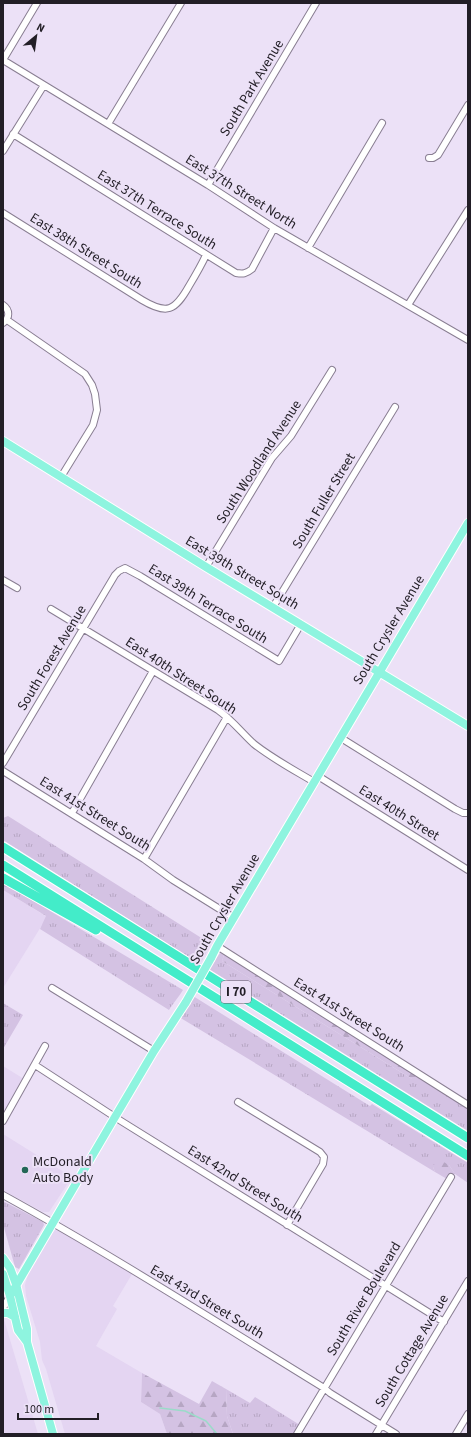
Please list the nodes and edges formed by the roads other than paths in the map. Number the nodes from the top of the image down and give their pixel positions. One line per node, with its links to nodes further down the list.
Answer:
1 (37, 3): 4 (street)
2 (181, 3): 8 (street)
3 (316, 3): 12 (street, South Park Avenue)
4 (3, 60): 5 (street, East 37th Street North)
5 (44, 85): 8 (street, East 37th Street North); 9 (street)
6 (468, 106): 11 (street)
7 (382, 123): 16 (street)
8 (108, 124): 12 (street, East 37th Street North)
9 (13, 134): 10 (street); 17 (street, East 37th Terrace South)
10 (3, 151)
11 (429, 158)
12 (208, 185): 15 (street, East 37th Street North)
13 (468, 210): 19 (street)
14 (3, 213): 17 (street, East 38th Street South)
15 (273, 229): 16 (street, East 37th Street North); 17 (street, East 37th Terrace South)
16 (308, 248): 19 (street, East 37th Street North)
17 (206, 255)
18 (3, 305): 20 (street)
19 (408, 305): 21 (street, East 37th Street North)
20 (5, 321): 25 (street)
21 (468, 340)
22 (332, 370): 27 (street, South Woodland Avenue)
23 (395, 407): 31 (street, South Fuller Street)
24 (3, 441): 25 (main road, East 39th Street South)
25 (61, 477): 27 (main road, East 39th Street South)
26 (468, 523): 36 (main road, South Crysler Avenue)
27 (206, 567): 31 (main road, East 39th Street South)
28 (125, 568): 33 (street, East 39th Terrace South); 34 (street, South Forest Avenue)
29 (3, 580): 30 (street)
30 (17, 588)
31 (274, 607): 33 (main road, East 39th Street South)
32 (51, 609): 34 (street, East 40th Street South)
33 (301, 624): 36 (main road, East 39th Street South)
34 (83, 629): 35 (street, East 40th Street South); 40 (street, South Forest Avenue)
35 (154, 671): 37 (street, East 40th Street South); 43 (street)
36 (380, 671): 38 (main road, East 39th Street South); 39 (main road, South Crysler Avenue)
37 (227, 717): 42 (street, East 40th Street South); 46 (street)
38 (468, 726)
39 (341, 738): 42 (main road, South Crysler Avenue); 44 (street)
40 (3, 763)
41 (3, 771): 43 (street, East 41st Street South)
42 (316, 779): 48 (street, East 40th Street); 50 (main road, South Crysler Avenue)
43 (72, 813): 46 (street, East 41st Street South)
44 (468, 813)
45 (3, 847): 61 (highway, I 70)
46 (144, 858): 50 (street, East 41st Street South)
47 (3, 865): 52 (highway, I 70)
48 (468, 870)
49 (3, 878): 52 (highway)
50 (234, 918): 51 (main road, South Crysler Avenue)
51 (217, 946): 55 (main road, South Crysler Avenue, bridge); 58 (street, East 41st Street South)
52 (173, 972): 62 (highway, I 70)
53 (52, 988): 55 (street)
54 (45, 1046): 56 (street)
55 (154, 1052): 59 (main road, South Crysler Avenue)
56 (35, 1065): 59 (street, East 42nd Street South); 60 (street)
57 (238, 1102): 66 (street)
58 (468, 1105)
59 (115, 1116): 65 (main road, South Crysler Avenue); 66 (street, East 42nd Street South)
60 (3, 1121)
61 (468, 1138)
62 (468, 1156)
63 (451, 1177): 71 (street, South River Boulevard)
64 (3, 1195): 65 (street, East 43rd Street South)
65 (52, 1222): 70 (main road, South Crysler Avenue); 78 (street, East 43rd Street South)
66 (287, 1225): 71 (street, East 42nd Street South)
67 (3, 1258): 70 (main road)
68 (3, 1274): 72 (main road)
69 (468, 1281): 76 (street, South Cottage Avenue)
70 (16, 1284): 72 (main road, South Crysler Avenue); 77 (main road)
71 (386, 1286): 76 (street, East 42nd Street South); 78 (street, South River Boulevard)
72 (10, 1296): 73 (street, South Crysler Avenue); 75 (main road)
73 (3, 1308)
74 (3, 1313): 75 (main road)
75 (15, 1317): 77 (main road)
76 (444, 1322): 80 (street, South Cottage Avenue)
77 (27, 1342): 81 (main road)
78 (324, 1388): 80 (street, East 43rd Street South); 82 (street, South River Boulevard)
79 (468, 1414): 85 (street)
80 (382, 1425): 83 (street, South Cottage Avenue); 84 (street, East 43rd Street South)
81 (53, 1434)
82 (297, 1434)
83 (376, 1434)
84 (396, 1434)
85 (456, 1434)

